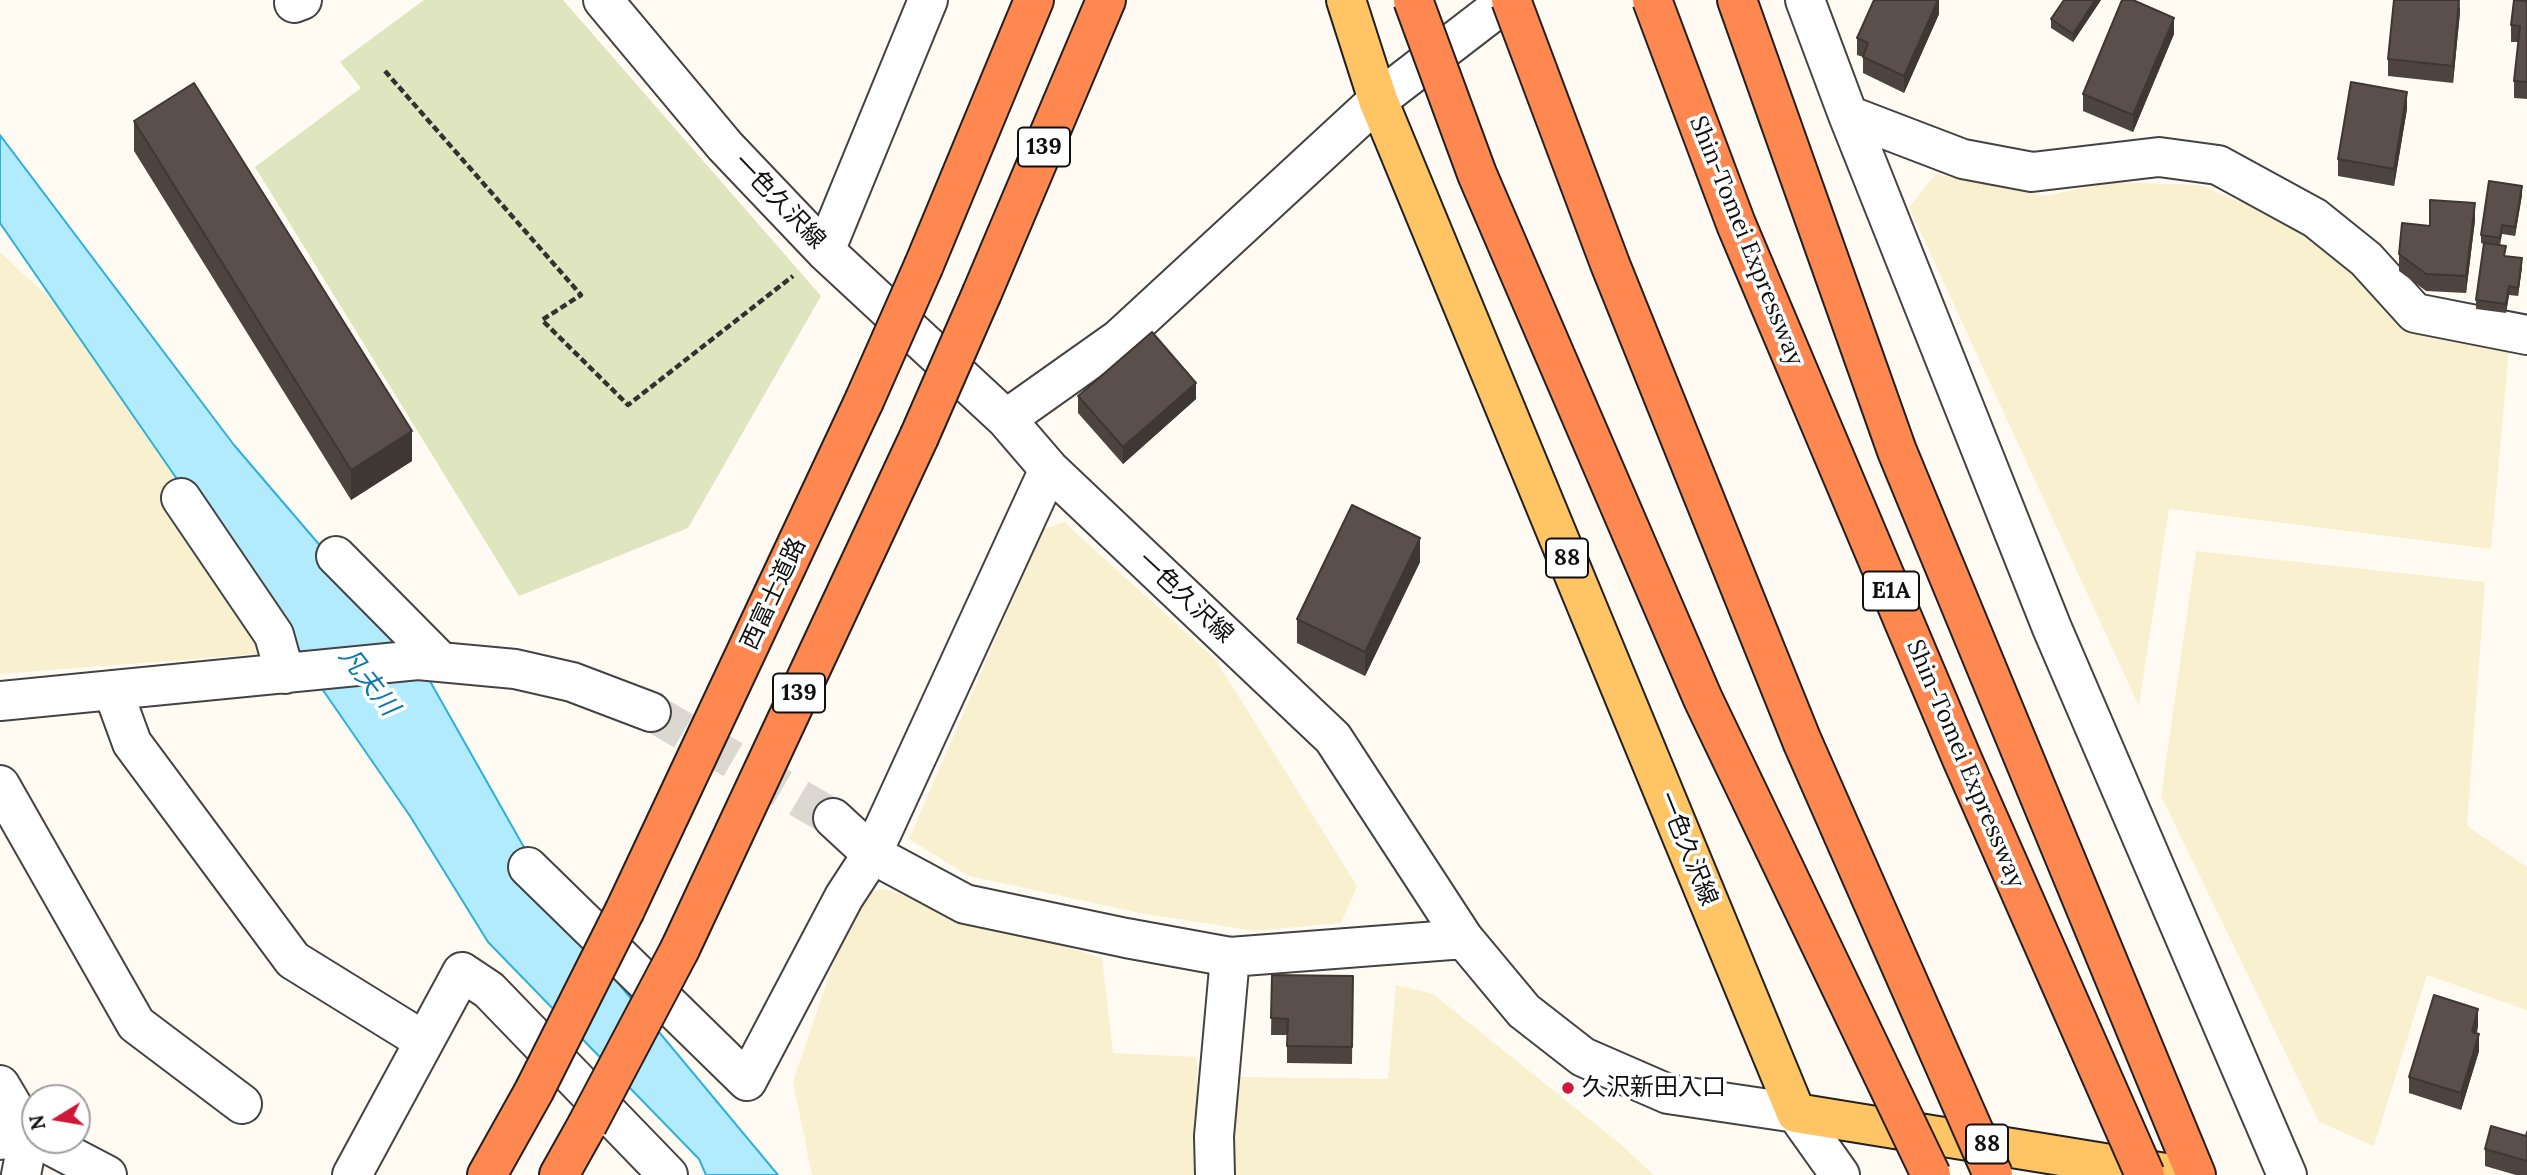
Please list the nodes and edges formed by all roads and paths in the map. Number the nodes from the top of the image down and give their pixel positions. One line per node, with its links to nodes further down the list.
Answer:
1 (603, 0): 14 (street, 一色久沢線)
2 (928, 0): 14 (street)
3 (1034, 0): 41 (highway, 西富士道路 / 139, bridge)
4 (1106, 0): 42 (highway, 139, bridge)
5 (1346, 0): 12 (main road, 一色久沢線 / 88)
6 (1413, 0): 46 (highway, bridge)
7 (1510, 0): 12 (street); 47 (highway, bridge)
8 (1652, 0): 48 (highway, Shin-Tomei Expressway / E1A, bridge)
9 (1737, 0): 50 (highway)
10 (1805, 0): 13 (street)
11 (385, 71): 14 (path)
12 (1378, 100): 16 (street); 34 (main road, 一色久沢線 / 88)
13 (1848, 115): 15 (street); 51 (street)
14 (825, 251): 16 (street, 一色久沢線)
15 (2527, 335)
16 (1006, 419): 17 (street, 一色久沢線)
17 (1049, 469): 27 (street); 29 (street, 一色久沢線)
18 (181, 498): 21 (street)
19 (336, 556): 20 (street)
20 (430, 661): 21 (street); 24 (street)
21 (285, 674): 22 (street)
22 (113, 691): 23 (street); 31 (street)
23 (0, 701)
24 (651, 712)
25 (0, 785): 33 (street)
26 (833, 818): 27 (street)
27 (872, 855): 28 (street); 30 (street)
28 (528, 867)
29 (1464, 939): 30 (street); 34 (street, 一色久沢線)
30 (1230, 957): 44 (street)
31 (424, 1041): 40 (street); 43 (street)
32 (0, 1085): 35 (street)
33 (242, 1104)
34 (1796, 1113): 45 (street); 49 (main road, 一色久沢線 / 88)
35 (21, 1128)
36 (24, 1154): 38 (street)
37 (61, 1154): 39 (street)
38 (21, 1175)
39 (107, 1175)
40 (352, 1175)
41 (488, 1175)
42 (559, 1175)
43 (668, 1175)
44 (1215, 1175)
45 (1840, 1175)
46 (1931, 1175)
47 (1993, 1175)
48 (2145, 1175)
49 (2178, 1175)
50 (2196, 1175)
51 (2287, 1175)

